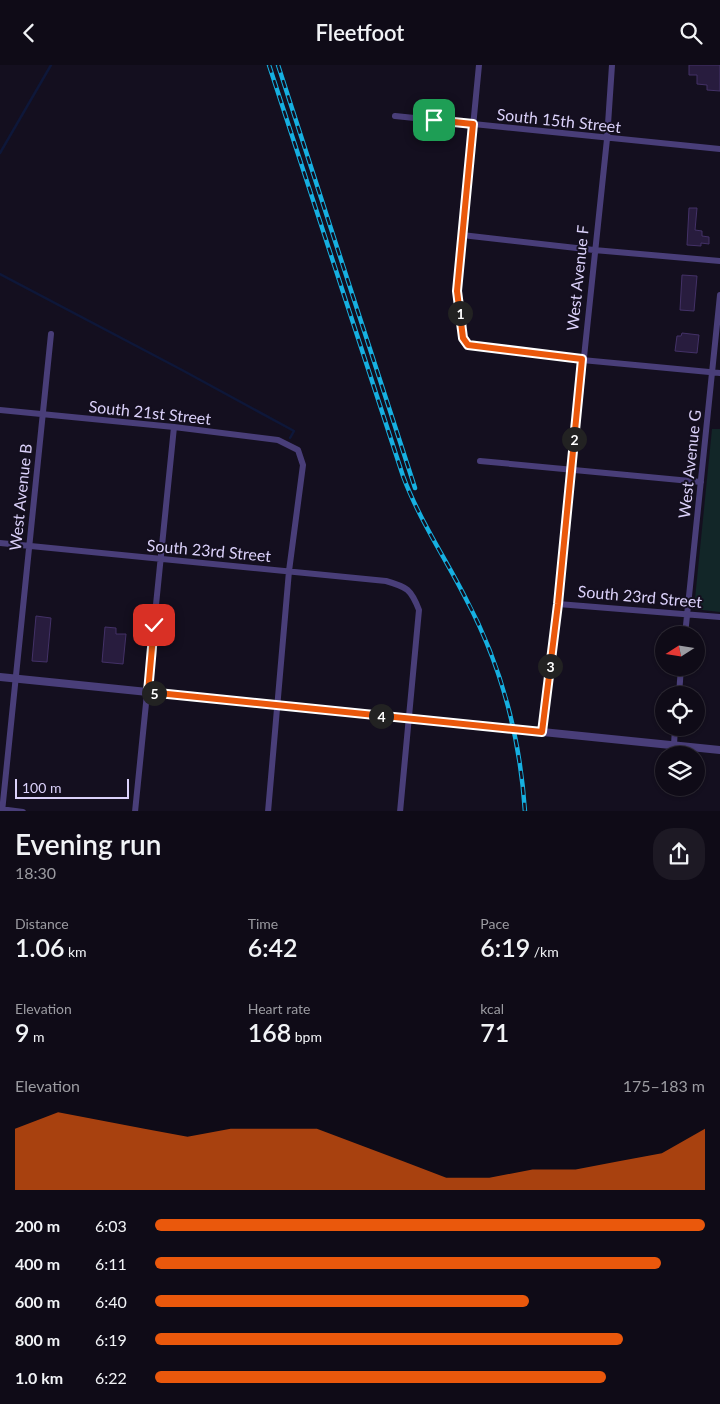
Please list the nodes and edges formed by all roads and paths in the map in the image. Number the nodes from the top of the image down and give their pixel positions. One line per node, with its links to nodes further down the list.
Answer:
1 (479, 65): 4 (street)
2 (612, 65): 5 (street, West Avenue F)
3 (395, 116): 4 (street, South 15th Street)
4 (473, 124): 5 (street, South 15th Street); 7 (street)
5 (607, 139): 6 (street, South 15th Street); 8 (street, West Avenue F)
6 (720, 149)
7 (462, 235): 8 (street); 12 (street)
8 (594, 250): 9 (street); 12 (street, West Avenue F)
9 (720, 261)
10 (720, 295): 13 (street, West Avenue G)
11 (51, 334): 16 (street, West Avenue B)
12 (582, 359): 13 (street); 19 (street, West Avenue F)
13 (712, 372): 14 (street); 20 (street, West Avenue G)
14 (720, 373)
15 (0, 410): 16 (street, South 21st Street)
16 (42, 415): 17 (street, South 21st Street); 22 (street, West Avenue B)
17 (174, 427): 23 (street); 24 (street, South 21st Street)
18 (480, 461): 19 (street)
19 (571, 471): 20 (street); 25 (street, West Avenue F)
20 (701, 482): 26 (street, West Avenue G)
21 (0, 543): 22 (street, South 23rd Street)
22 (29, 546): 23 (street, South 23rd Street); 30 (street, West Avenue B)
23 (160, 560): 24 (street, South 23rd Street); 31 (street)
24 (289, 571): 32 (street); 33 (street, South 23rd Street)
25 (558, 604): 26 (street, South 23rd Street); 34 (street, West Avenue F)
26 (687, 614): 27 (street, South 23rd Street); 28 (street, West Avenue G)
27 (720, 617)
28 (686, 626)
29 (0, 677): 30 (street)
30 (16, 679): 31 (street); 38 (street, West Avenue B)
31 (148, 692): 32 (street); 40 (street)
32 (278, 705): 33 (street); 41 (street)
33 (408, 718): 34 (street); 42 (street)
34 (542, 732): 36 (street)
35 (674, 736): 36 (street)
36 (674, 745): 37 (street)
37 (720, 750)
38 (1, 810): 39 (street)
39 (23, 811)
40 (135, 811)
41 (268, 811)
42 (400, 811)

